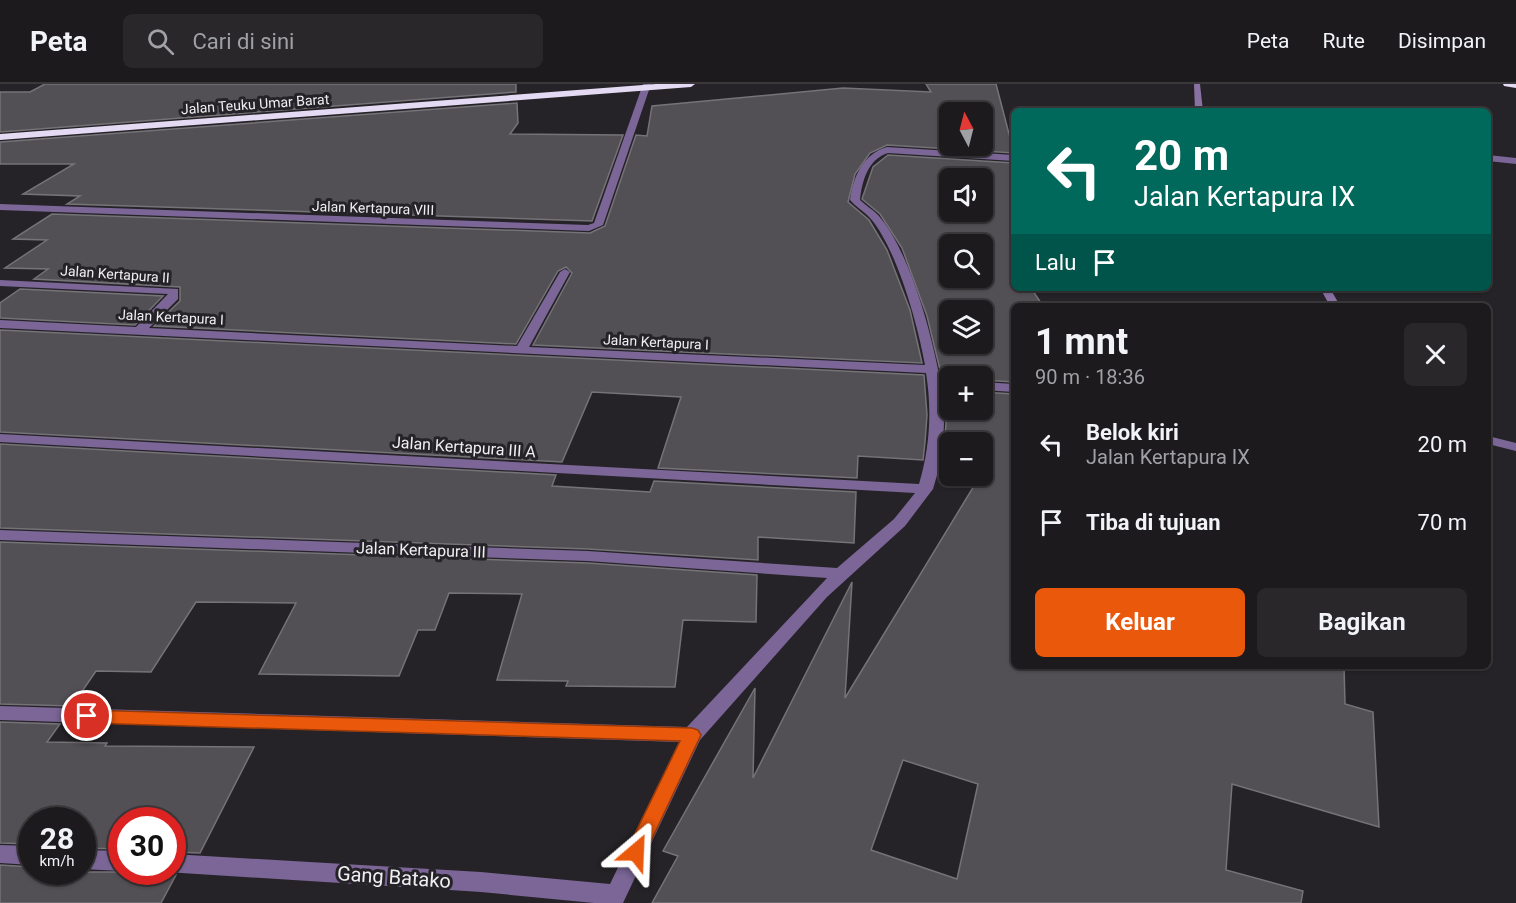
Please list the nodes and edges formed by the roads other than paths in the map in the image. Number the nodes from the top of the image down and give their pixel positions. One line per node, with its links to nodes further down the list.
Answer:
1 (691, 84): 4 (highway, Jalan Teuku Umar Barat)
2 (1508, 84): 3 (highway)
3 (1516, 85)
4 (646, 86): 5 (highway, Jalan Teuku Umar Barat); 9 (street, Jalan Kertapura VIII)
5 (0, 137)
6 (1011, 158): 15 (street)
7 (1491, 158): 8 (street)
8 (1516, 161)
9 (0, 207)
10 (565, 272): 14 (street)
11 (0, 283): 13 (street, Jalan Kertapura II)
12 (0, 324): 13 (street, Jalan Kertapura I)
13 (139, 331): 14 (street, Jalan Kertapura I)
14 (521, 350): 15 (street, Jalan Kertapura I)
15 (938, 379): 21 (street)
16 (993, 387): 17 (street)
17 (1011, 388)
18 (0, 438): 21 (street, Jalan Kertapura III A)
19 (1491, 441): 20 (street)
20 (1516, 447)
21 (926, 489): 23 (street)
22 (0, 535): 23 (street, Jalan Kertapura III)
23 (841, 574): 25 (street)
24 (0, 713): 25 (street)
25 (692, 735): 29 (street)
26 (0, 854): 27 (street)
27 (18, 855)
28 (186, 865): 29 (street, Gang Batako)
29 (614, 899)

